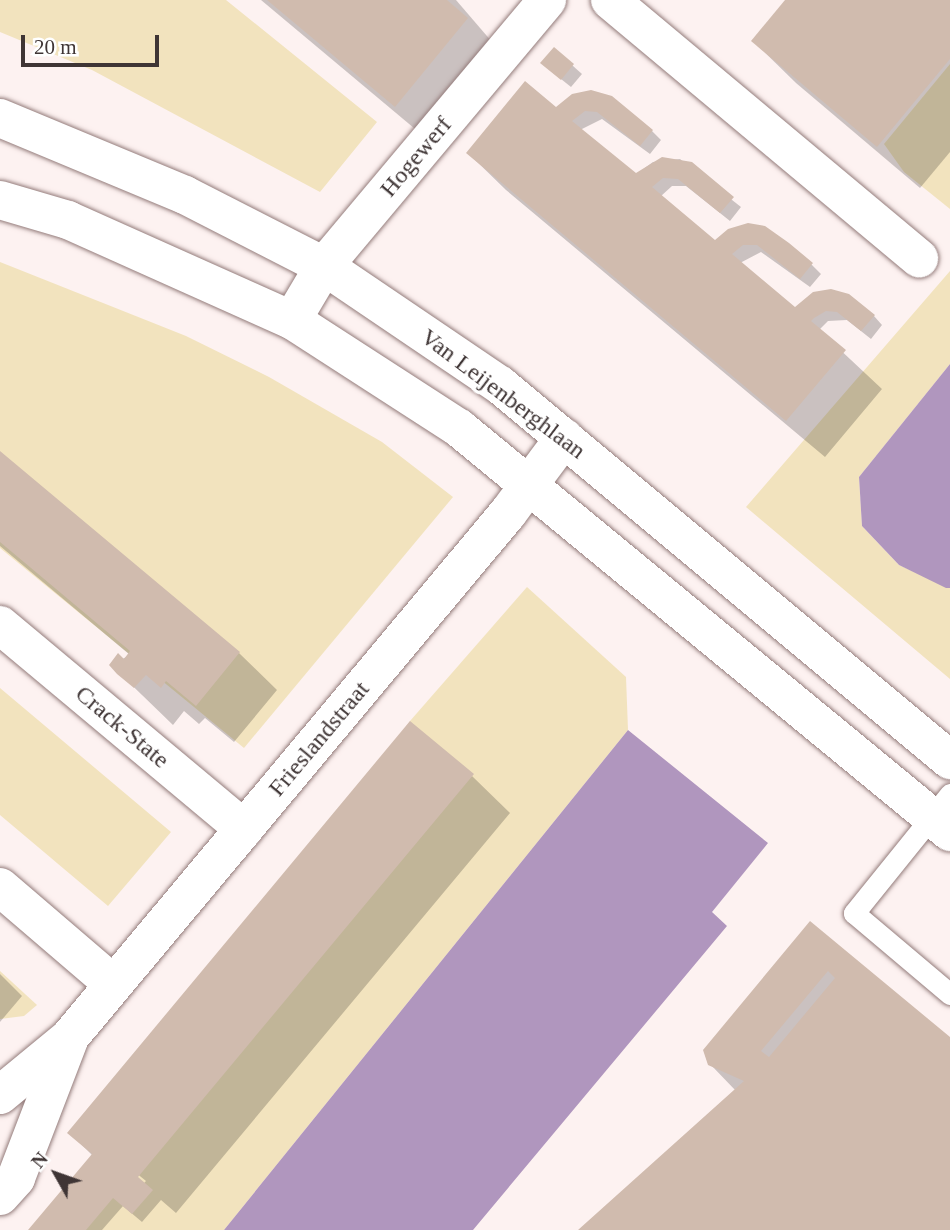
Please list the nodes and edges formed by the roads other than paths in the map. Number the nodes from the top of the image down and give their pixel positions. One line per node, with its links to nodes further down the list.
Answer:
1 (547, 0): 6 (street, Hogewerf)
2 (610, 0): 5 (street)
3 (0, 118): 6 (street, Van Leijenberghlaan)
4 (0, 200): 7 (street)
5 (919, 258)
6 (324, 266): 7 (street, Hogewerf); 8 (street, Van Leijenberghlaan)
7 (292, 320): 9 (street)
8 (564, 438): 9 (street, Frieslandstraat); 11 (street, Van Leijenberghlaan)
9 (527, 482): 12 (street); 13 (street, Frieslandstraat)
10 (0, 625): 13 (street, Crack-State)
11 (950, 760)
12 (944, 814): 16 (lane)
13 (244, 829): 15 (street, Frieslandstraat)
14 (0, 887): 15 (street)
15 (113, 984): 17 (street, Frieslandstraat)
16 (950, 994)
17 (69, 1038): 18 (street, Frieslandstraat); 19 (street, Frieslandstraat)
18 (0, 1095)
19 (0, 1196)

